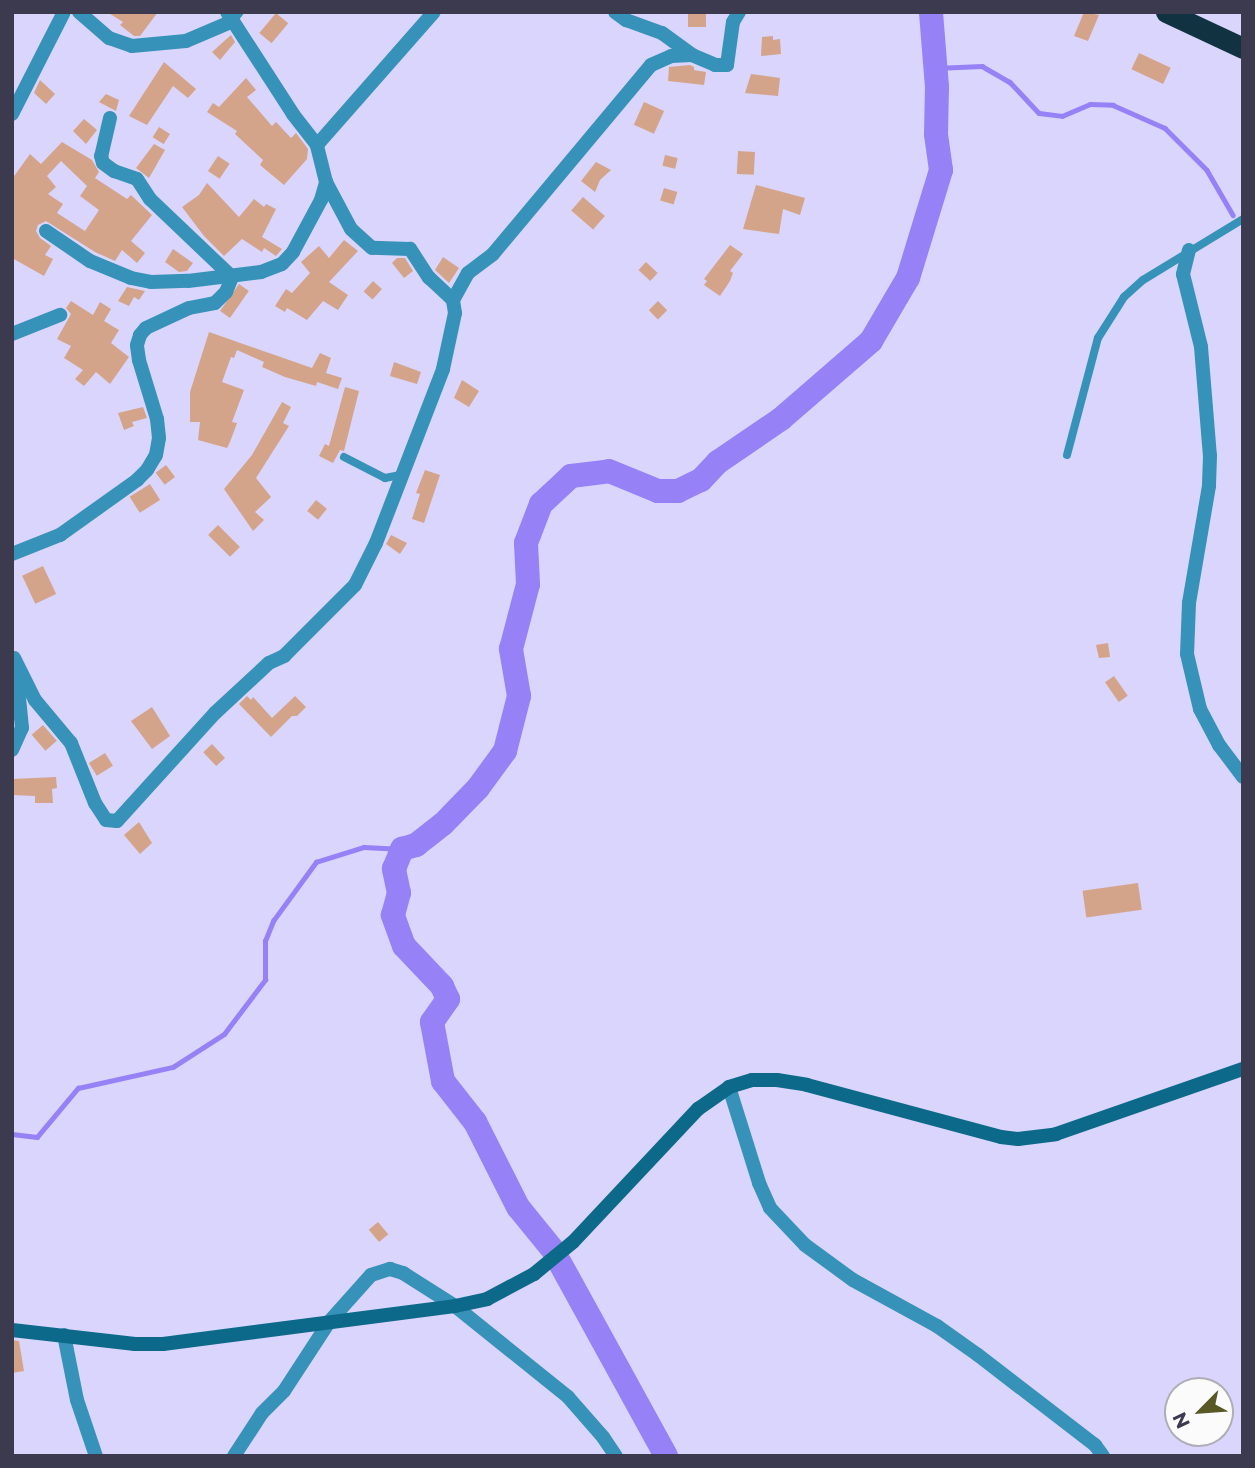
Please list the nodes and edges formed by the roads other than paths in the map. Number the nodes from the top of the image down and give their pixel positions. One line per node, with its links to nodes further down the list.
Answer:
1 (64, 12): 10 (street)
2 (79, 12): 7 (street)
3 (434, 12): 12 (street)
4 (615, 12): 9 (street)
5 (740, 12): 9 (street)
6 (1166, 12): 8 (highway)
7 (234, 15): 12 (street)
8 (1243, 48)
9 (692, 55): 18 (street)
10 (12, 114)
11 (110, 118): 17 (street)
12 (317, 145): 13 (street)
13 (326, 183): 17 (street); 18 (street)
14 (1243, 219): 16 (lane)
15 (46, 231): 17 (street)
16 (1189, 250): 21 (lane); 27 (street)
17 (232, 276): 24 (street)
18 (453, 300): 23 (street)
19 (60, 315): 20 (street)
20 (12, 334)
21 (1067, 455)
22 (344, 457): 23 (lane)
23 (403, 474): 25 (street)
24 (12, 554)
25 (13, 655): 26 (street)
26 (12, 750)
27 (1243, 777)
28 (1243, 1069): 29 (street)
29 (729, 1087): 30 (street); 37 (street)
30 (455, 1307): 31 (street); 31 (street); 36 (street)
31 (329, 1322): 33 (street); 35 (street)
32 (12, 1330): 33 (street)
33 (64, 1335): 34 (street)
34 (96, 1456)
35 (234, 1456)
36 (615, 1456)
37 (1102, 1456)

